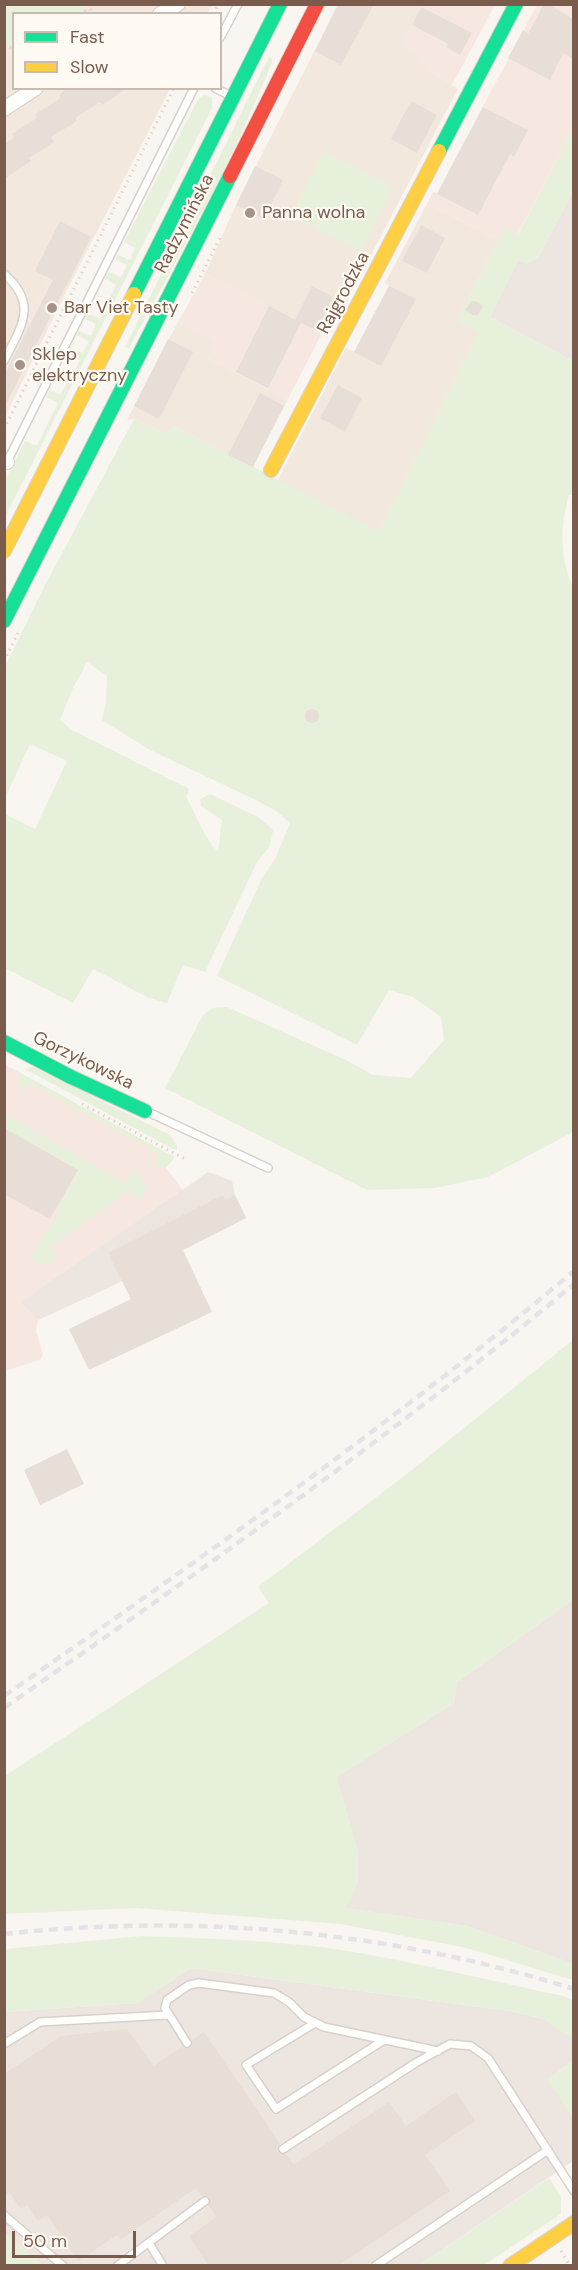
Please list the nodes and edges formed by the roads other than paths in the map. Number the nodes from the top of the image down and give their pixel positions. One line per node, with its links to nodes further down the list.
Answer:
1 (178, 4): 6 (street)
2 (238, 4): 7 (lane)
3 (280, 4): 11 (main road, Radzymińska)
4 (317, 4): 18 (main road, Radzymińska)
5 (516, 4): 16 (main road, Rajgrodzka)
6 (164, 12)
7 (222, 34)
8 (33, 90): 12 (street)
9 (193, 90): 15 (lane)
10 (218, 90): 11 (lane)
11 (234, 97): 17 (main road, Radzymińska)
12 (4, 109)
13 (4, 274): 14 (lane)
14 (4, 361)
15 (5, 463)
16 (271, 470)
17 (4, 551)
18 (4, 621)
19 (4, 1042): 20 (main road, Gorzykowska)
20 (145, 1111): 21 (lane)
21 (268, 1168)
22 (168, 2015): 23 (lane); 25 (lane); 26 (lane)
23 (315, 2023): 24 (lane); 24 (lane)
24 (384, 2040): 27 (lane)
25 (187, 2043)
26 (4, 2044)
27 (438, 2051): 28 (lane); 29 (lane)
28 (283, 2149)
29 (548, 2150): 30 (lane); 39 (lane)
30 (573, 2191)
31 (205, 2201): 34 (lane)
32 (4, 2215): 36 (lane)
33 (573, 2223): 35 (main road)
34 (149, 2243): 37 (lane); 38 (lane)
35 (532, 2259): 40 (main road)
36 (63, 2265)
37 (117, 2265)
38 (163, 2265)
39 (375, 2265)
40 (510, 2265)

